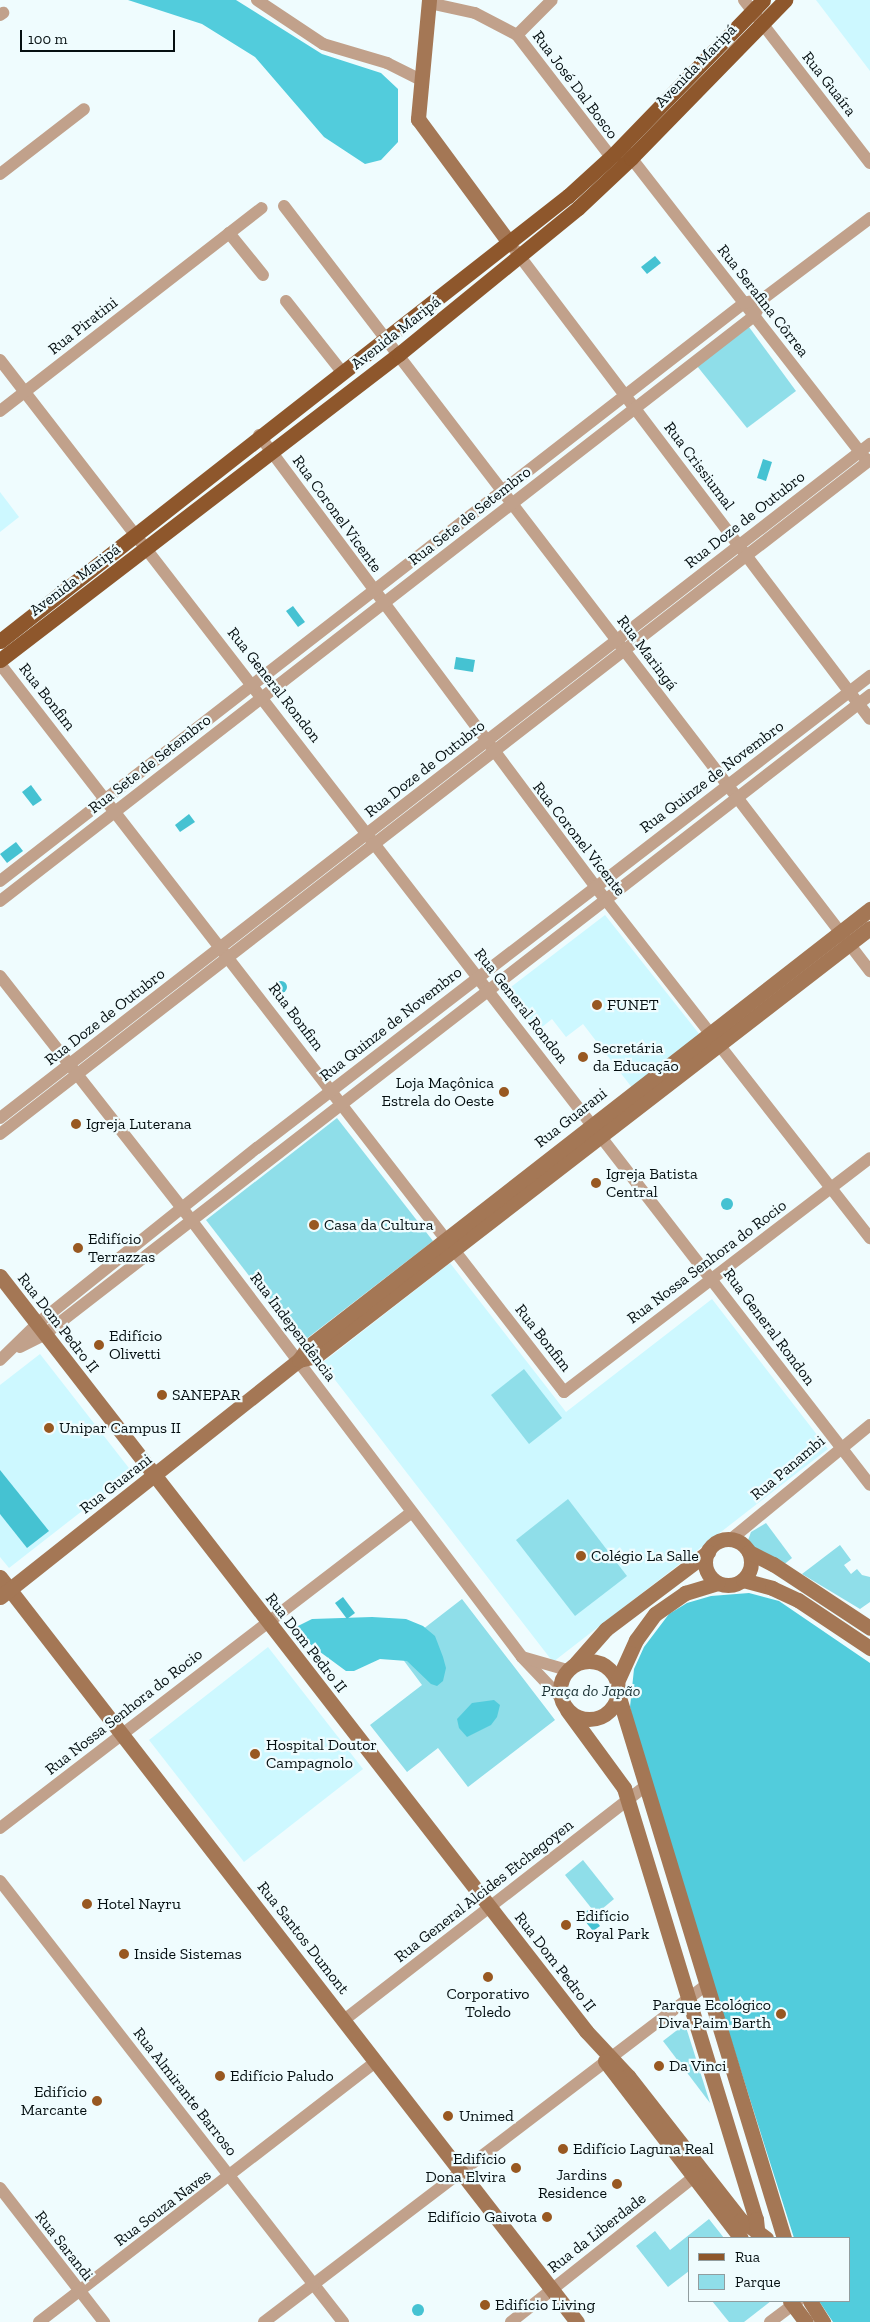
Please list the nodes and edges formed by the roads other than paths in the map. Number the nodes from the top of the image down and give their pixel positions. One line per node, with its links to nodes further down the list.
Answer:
1 (257, 0): 9 (street)
2 (552, 0): 8 (street)
3 (763, 0): 6 (main road, Avenida Maripá)
4 (784, 0): 7 (main road, Avenida Maripá)
5 (429, 1): 8 (street, Rua José Dal Bosco); 9 (street)
6 (748, 6): 7 (street, Rua Guaíra); 11 (main road, Avenida Maripá)
7 (762, 24): 11 (main road, Avenida Maripá); 13 (street, Rua Guaíra)
8 (517, 35): 12 (street, Rua José Dal Bosco)
9 (423, 81): 19 (street)
10 (84, 109): 14 (street)
11 (631, 147): 12 (main road, Avenida Maripá); 24 (street, Rua Serafina Côrrea)
12 (615, 163): 19 (main road, Avenida Maripá); 20 (main road, Avenida Maripá)
13 (870, 164)
14 (0, 174)
15 (284, 206): 26 (street)
16 (262, 208): 18 (street, Rua Piratini)
17 (870, 218): 22 (street, Rua Sete de Setembro)
18 (229, 234): 21 (street); 30 (street, Rua Piratini)
19 (510, 244): 20 (main road); 20 (main road); 26 (main road, Avenida Maripá)
20 (519, 257): 27 (main road, Avenida Maripá); 31 (street, Rua Crissiumal)
21 (263, 275)
22 (764, 298): 24 (street, Rua Sete de Setembro); 25 (street, Rua Sete de Setembro)
23 (286, 301): 29 (street)
24 (744, 303): 25 (street, Rua Serafina Côrrea); 31 (street, Rua Sete de Setembro)
25 (754, 316): 32 (street, Rua Sete de Setembro); 36 (street, Rua Serafina Côrrea)
26 (387, 337): 27 (main road); 29 (main road, Avenida Maripá)
27 (399, 354): 35 (main road, Avenida Maripá); 37 (street, Rua Maringá)
28 (0, 360): 30 (street)
29 (342, 372): 34 (main road, Avenida Maripá)
30 (24, 392): 33 (street, Rua Piratini); 39 (street)
31 (624, 395): 32 (street, Rua Crissiumal); 37 (street, Rua Sete de Setembro)
32 (635, 409): 38 (street, Rua Sete de Setembro); 41 (street, Rua Crissiumal)
33 (0, 411)
34 (259, 435): 35 (main road); 39 (main road, Avenida Maripá)
35 (271, 452): 40 (main road, Avenida Maripá); 42 (street, Rua Coronel Vicente)
36 (868, 456): 41 (street)
37 (503, 491): 38 (street, Rua Maringá); 42 (street, Rua Sete de Setembro)
38 (513, 504): 43 (street, Rua Sete de Setembro); 45 (street, Rua Maringá)
39 (134, 534): 40 (street, Rua General Rondon); 44 (main road, Avenida Maripá)
40 (146, 548): 46 (main road, Avenida Maripá); 48 (street, Rua General Rondon)
41 (742, 551): 45 (street); 49 (street, Rua Crissiumal)
42 (374, 591): 43 (street, Rua Coronel Vicente); 48 (street, Rua Sete de Setembro)
43 (383, 604): 51 (street, Rua Sete de Setembro); 54 (street, Rua Coronel Vicente)
44 (0, 641)
45 (621, 645): 54 (street); 55 (street, Rua Maringá)
46 (2, 658): 56 (street, Rua Bonfim)
47 (870, 676): 49 (street, Rua Quinze de Novembro)
48 (254, 684): 51 (street, Rua General Rondon); 56 (street, Rua Sete de Setembro)
49 (849, 692): 52 (street, Rua Crissiumal); 55 (street, Rua Quinze de Novembro)
50 (870, 695): 52 (street, Rua Quinze de Novembro)
51 (263, 697): 58 (street, Rua Sete de Setembro); 59 (street, Rua General Rondon)
52 (858, 704): 53 (street, Rua Crissiumal); 57 (street, Rua Quinze de Novembro)
53 (870, 719)
54 (489, 747): 59 (street); 61 (street, Rua Coronel Vicente)
55 (728, 786): 57 (street, Rua Maringá); 61 (street, Rua Quinze de Novembro)
56 (107, 798): 58 (street, Rua Bonfim); 60 (street, Rua Sete de Setembro)
57 (737, 798): 63 (street, Rua Quinze de Novembro); 66 (street, Rua Maringá)
58 (116, 811): 62 (street, Rua Sete de Setembro); 67 (street, Rua Bonfim)
59 (372, 838): 67 (street); 70 (street, Rua General Rondon)
60 (0, 881)
61 (595, 886): 63 (street, Rua Coronel Vicente); 70 (street, Rua Quinze de Novembro)
62 (0, 901)
63 (606, 901): 71 (street, Rua Quinze de Novembro); 72 (street, Rua Coronel Vicente)
64 (870, 909): 66 (street, Rua Guarani)
65 (870, 928): 66 (street, Rua Guarani)
66 (845, 938): 68 (street, Rua Maringá); 72 (street, Rua Guarani); 73 (street, Rua Guarani)
67 (225, 952): 74 (street); 75 (street, Rua Bonfim)
68 (870, 971)
69 (0, 976): 74 (street, Rua Independência)
70 (478, 978): 71 (street, Rua General Rondon); 75 (street, Rua Quinze de Novembro)
71 (490, 992): 76 (street, Rua Quinze de Novembro); 78 (street, Rua General Rondon)
72 (710, 1031): 73 (street, Rua Coronel Vicente); 78 (street, Rua Guarani)
73 (719, 1043): 80 (street, Rua Guarani); 82 (street, Rua Coronel Vicente)
74 (73, 1070): 77 (street, Rua Doze de Outubro); 79 (street); 83 (street, Rua Independência)
75 (331, 1090): 76 (street, Rua Bonfim); 83 (street, Rua Quinze de Novembro)
76 (343, 1105): 84 (street, Rua Quinze de Novembro); 86 (street, Rua Bonfim)
77 (0, 1118)
78 (592, 1124): 80 (street, Rua General Rondon); 86 (street, Rua Guarani)
79 (0, 1134)
80 (602, 1137): 86 (street, Rua Guarani); 88 (street, Rua General Rondon)
81 (870, 1158): 82 (street, Rua Nossa Senhora do Rocio)
82 (831, 1188): 85 (street, Rua Coronel Vicente); 88 (street, Rua Nossa Senhora do Rocio)
83 (182, 1208): 84 (street, Rua Independência); 89 (street, Rua Quinze de Novembro)
84 (192, 1221): 89 (street, Rua Quinze de Novembro); 91 (street, Rua Independência)
85 (870, 1238)
86 (450, 1244): 91 (street, Rua Guarani); 92 (street, Rua Bonfim)
87 (0, 1276): 89 (street, Rua Dom Pedro II)
88 (712, 1278): 92 (street, Rua Nossa Senhora do Rocio); 94 (street, Rua General Rondon)
89 (41, 1329): 90 (street, Rua Quinze de Novembro); 95 (street, Rua Dom Pedro II)
90 (0, 1360)
91 (299, 1360): 95 (street, Rua Guarani); 97 (street, Rua Independência)
92 (564, 1392)
93 (870, 1425): 94 (street, Rua Panambi)
94 (841, 1447): 96 (street, Rua General Rondon); 98 (street, Rua Panambi)
95 (155, 1476): 104 (street, Rua Guarani); 105 (street, Rua Dom Pedro II)
96 (870, 1485)
97 (412, 1512): 105 (street, Rua Nossa Senhora do Rocio); 109 (street, Rua Independência)
98 (730, 1540): 99 (street); 100 (street)
99 (708, 1552): 103 (street); 110 (street)
100 (748, 1552): 102 (street); 106 (street)
101 (0, 1577): 104 (street, Rua Santos Dumont)
102 (742, 1580): 103 (street); 107 (street)
103 (718, 1583): 111 (street)
104 (5, 1594): 113 (street, Rua Santos Dumont)
105 (268, 1622): 113 (street, Rua Nossa Senhora do Rocio); 118 (street, Rua Dom Pedro II)
106 (868, 1623): 107 (street)
107 (849, 1633): 108 (street)
108 (870, 1648)
109 (522, 1657): 110 (street); 112 (street, Rua Independência)
110 (572, 1667): 111 (street); 112 (street)
111 (617, 1688): 112 (street); 114 (street)
112 (564, 1703): 115 (street)
113 (122, 1734): 116 (street, Rua Nossa Senhora do Rocio); 121 (street, Rua Santos Dumont)
114 (644, 1787): 115 (street, Rua General Alcides Etchegoyen); 119 (street)
115 (627, 1800): 118 (street, Rua General Alcides Etchegoyen); 120 (street)
116 (0, 1828)
117 (0, 1881): 126 (street, Rua Almirante Barroso)
118 (490, 1908): 121 (street, Rua General Alcides Etchegoyen); 122 (street, Rua Dom Pedro II)
119 (706, 1985): 120 (street); 130 (street)
120 (689, 1996): 122 (street); 129 (street)
121 (344, 2020): 123 (street, Rua Santos Dumont)
122 (607, 2058): 124 (street); 125 (street, Rua Dom Pedro II)
123 (376, 2062): 124 (street, Rua Santos Dumont); 126 (street, Rua Souza Naves)
124 (459, 2171): 131 (street); 132 (street, Rua Santos Dumont)
125 (698, 2174): 128 (street, Rua Dom Pedro II); 129 (street, Rua Dom Pedro II); 132 (street, Rua da Liberdade)
126 (230, 2177): 131 (street, Rua Almirante Barroso); 133 (street, Rua Souza Naves)
127 (0, 2188): 133 (street, Rua Sarandi)
128 (740, 2237)
129 (761, 2237)
130 (784, 2237)
131 (313, 2284): 138 (street); 139 (street, Rua Almirante Barroso)
132 (552, 2290): 140 (street, Rua da Liberdade); 141 (street, Rua Santos Dumont)
133 (79, 2292): 136 (street, Rua Souza Naves); 137 (street, Rua Sarandi)
134 (794, 2302): 142 (street); 143 (street)
135 (811, 2302): 144 (street)
136 (39, 2322)
137 (104, 2322)
138 (264, 2322)
139 (343, 2322)
140 (511, 2322)
141 (577, 2322)
142 (770, 2322)
143 (806, 2322)
144 (823, 2322)

